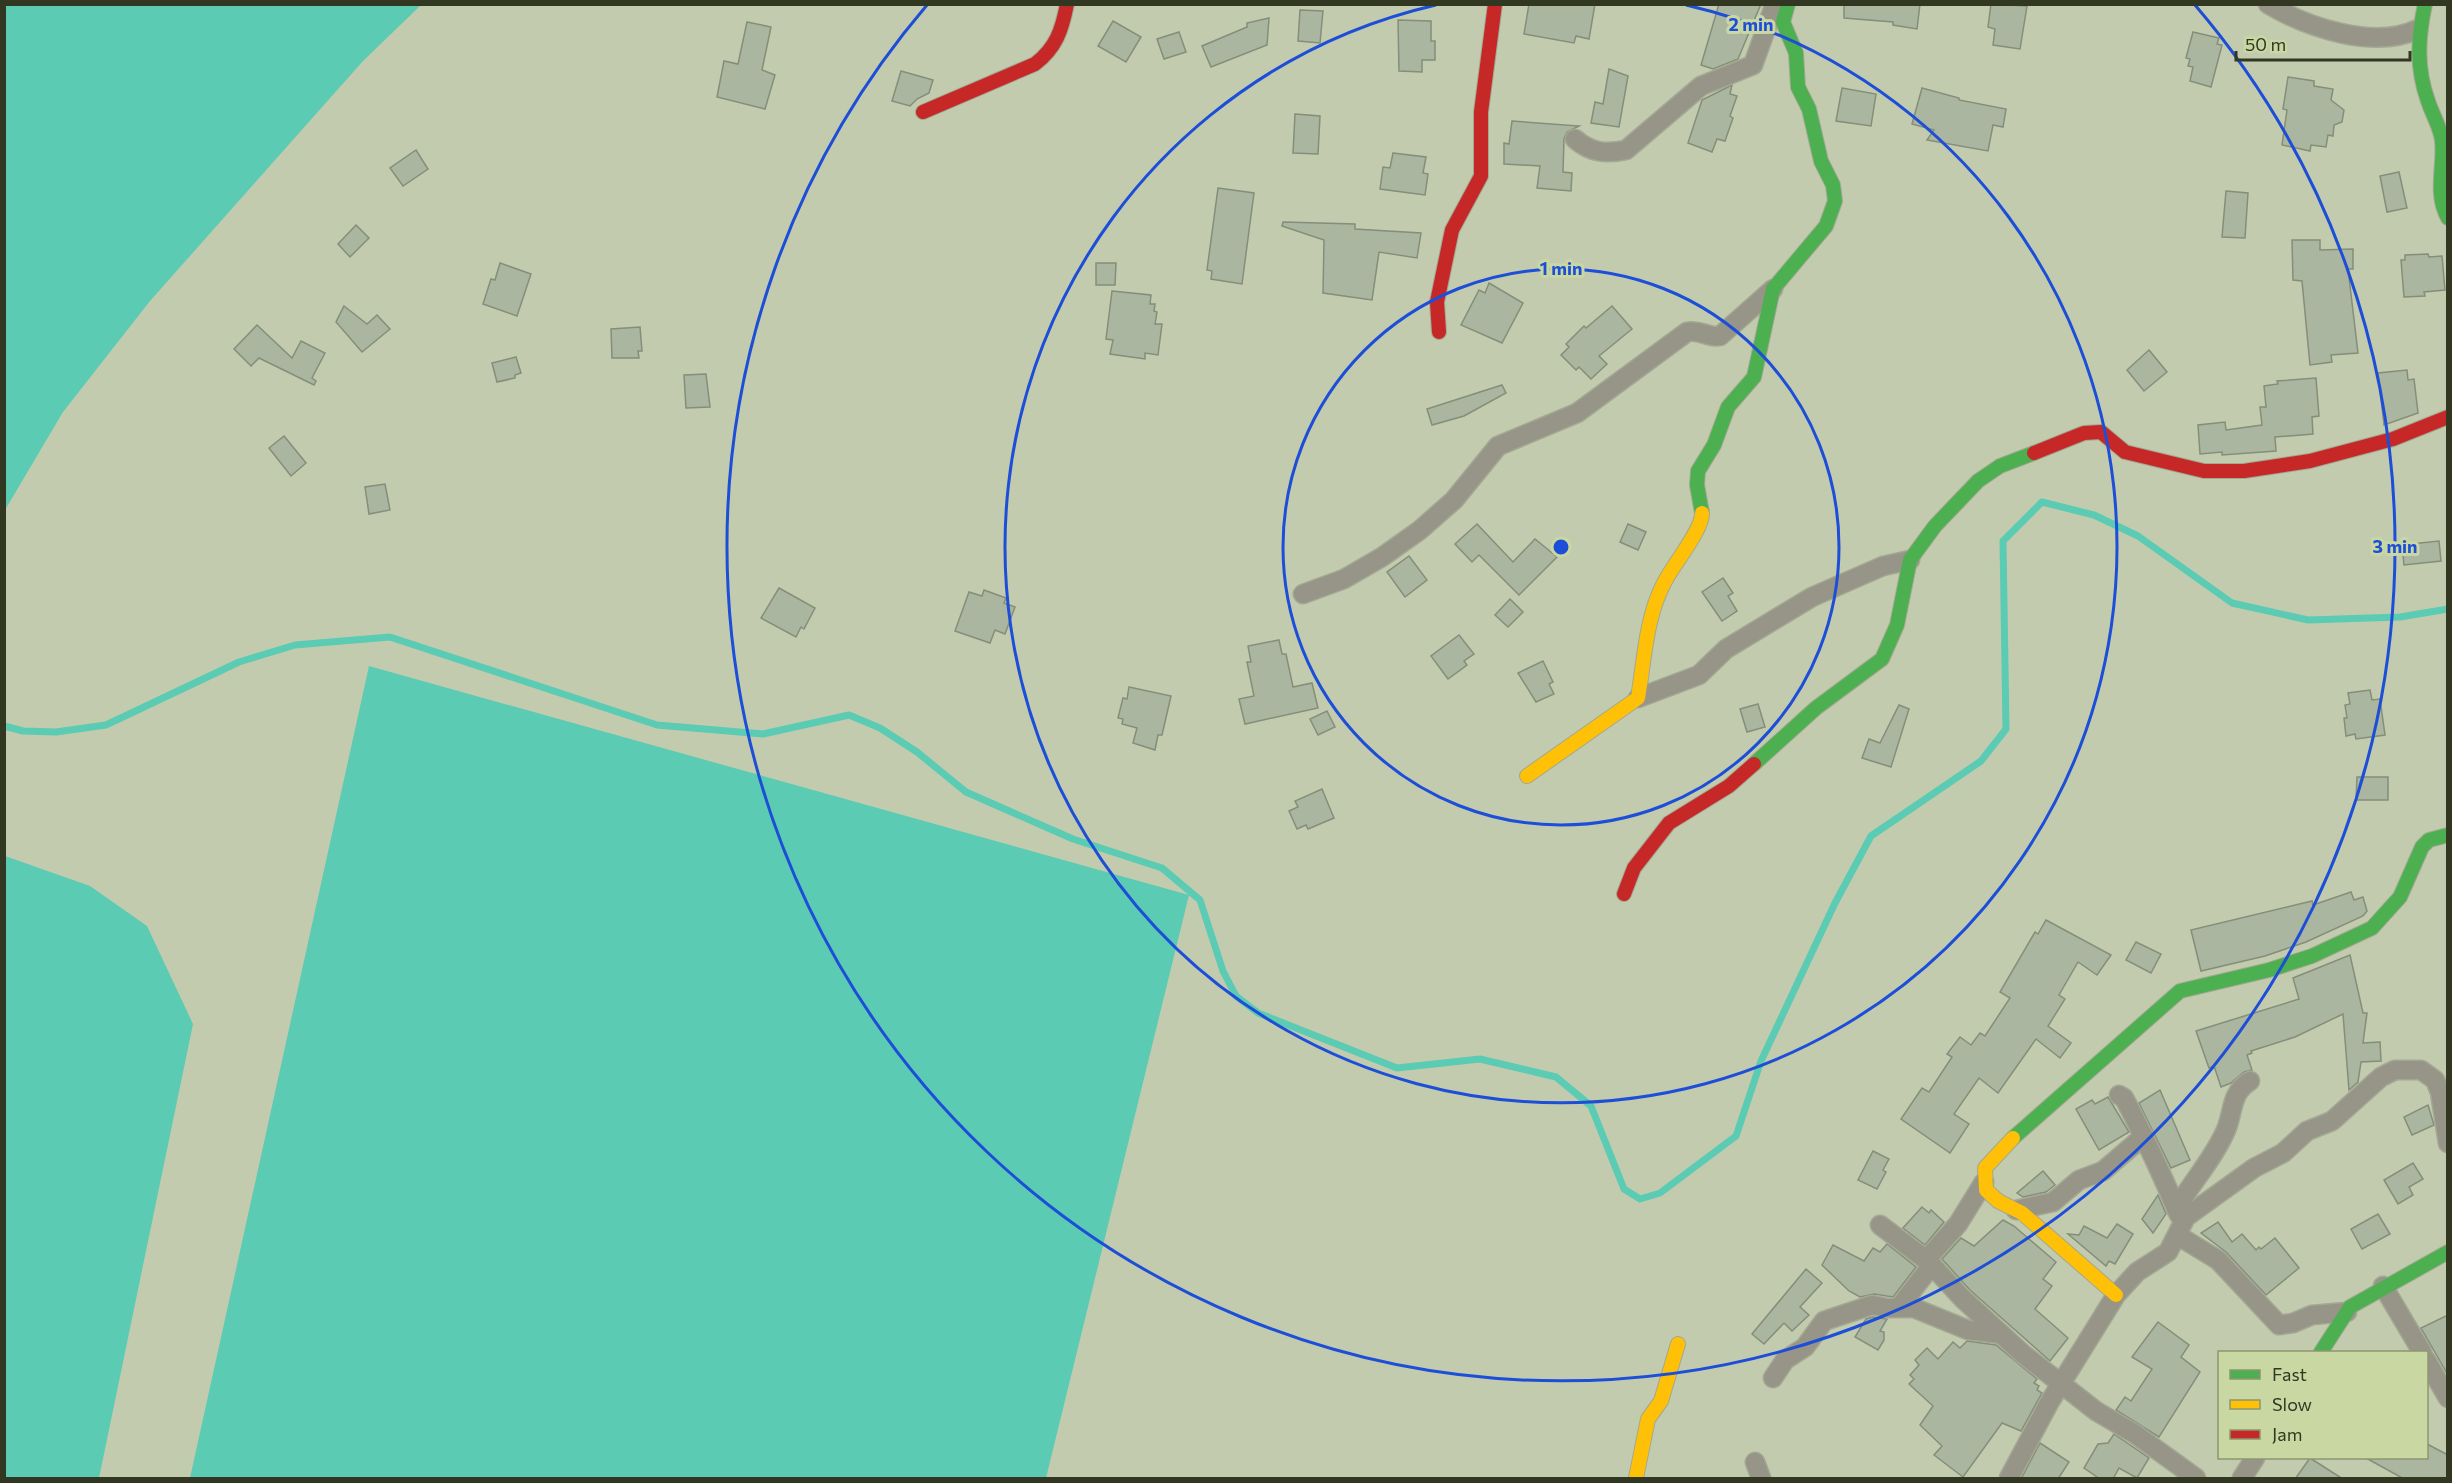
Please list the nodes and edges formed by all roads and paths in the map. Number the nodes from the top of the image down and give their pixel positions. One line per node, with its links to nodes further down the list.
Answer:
1 (1067, 4): 9 (street)
2 (1495, 4): 13 (street)
3 (1776, 4): 7 (street); 10 (street)
4 (1788, 4): 7 (street)
5 (2268, 4): 8 (street)
6 (2425, 4): 8 (street)
7 (1784, 23): 12 (street)
8 (2418, 29): 11 (street)
9 (922, 112)
10 (1575, 139)
11 (2448, 218)
12 (1773, 289): 16 (street); 17 (street)
13 (1439, 332)
14 (2448, 417): 15 (street)
15 (1910, 560): 17 (street); 20 (street)
16 (1304, 594)
17 (1638, 698): 18 (street)
18 (1527, 776)
19 (2448, 835): 25 (street)
20 (1624, 894)
21 (2250, 1082): 27 (street)
22 (2119, 1095): 23 (street)
23 (2144, 1136): 26 (street); 27 (street)
24 (2448, 1143): 27 (street)
25 (1984, 1182): 26 (street); 30 (street)
26 (2016, 1210): 32 (street)
27 (2178, 1222): 32 (street); 34 (street)
28 (1880, 1225): 30 (street)
29 (2448, 1252): 31 (street)
30 (1929, 1263): 33 (street); 35 (street)
31 (2383, 1286): 34 (street); 38 (street)
32 (2116, 1295): 41 (street)
33 (1900, 1306): 35 (street); 40 (street)
34 (2347, 1312): 37 (street)
35 (2001, 1334): 41 (street)
36 (1678, 1344): 44 (street)
37 (2322, 1351)
38 (2421, 1351)
39 (2428, 1362): 42 (street)
40 (1773, 1378)
41 (2061, 1383): 45 (street); 46 (street)
42 (2448, 1398)
43 (2254, 1459): 47 (street)
44 (1636, 1479)
45 (2009, 1479)
46 (2196, 1479)
47 (2242, 1479)

